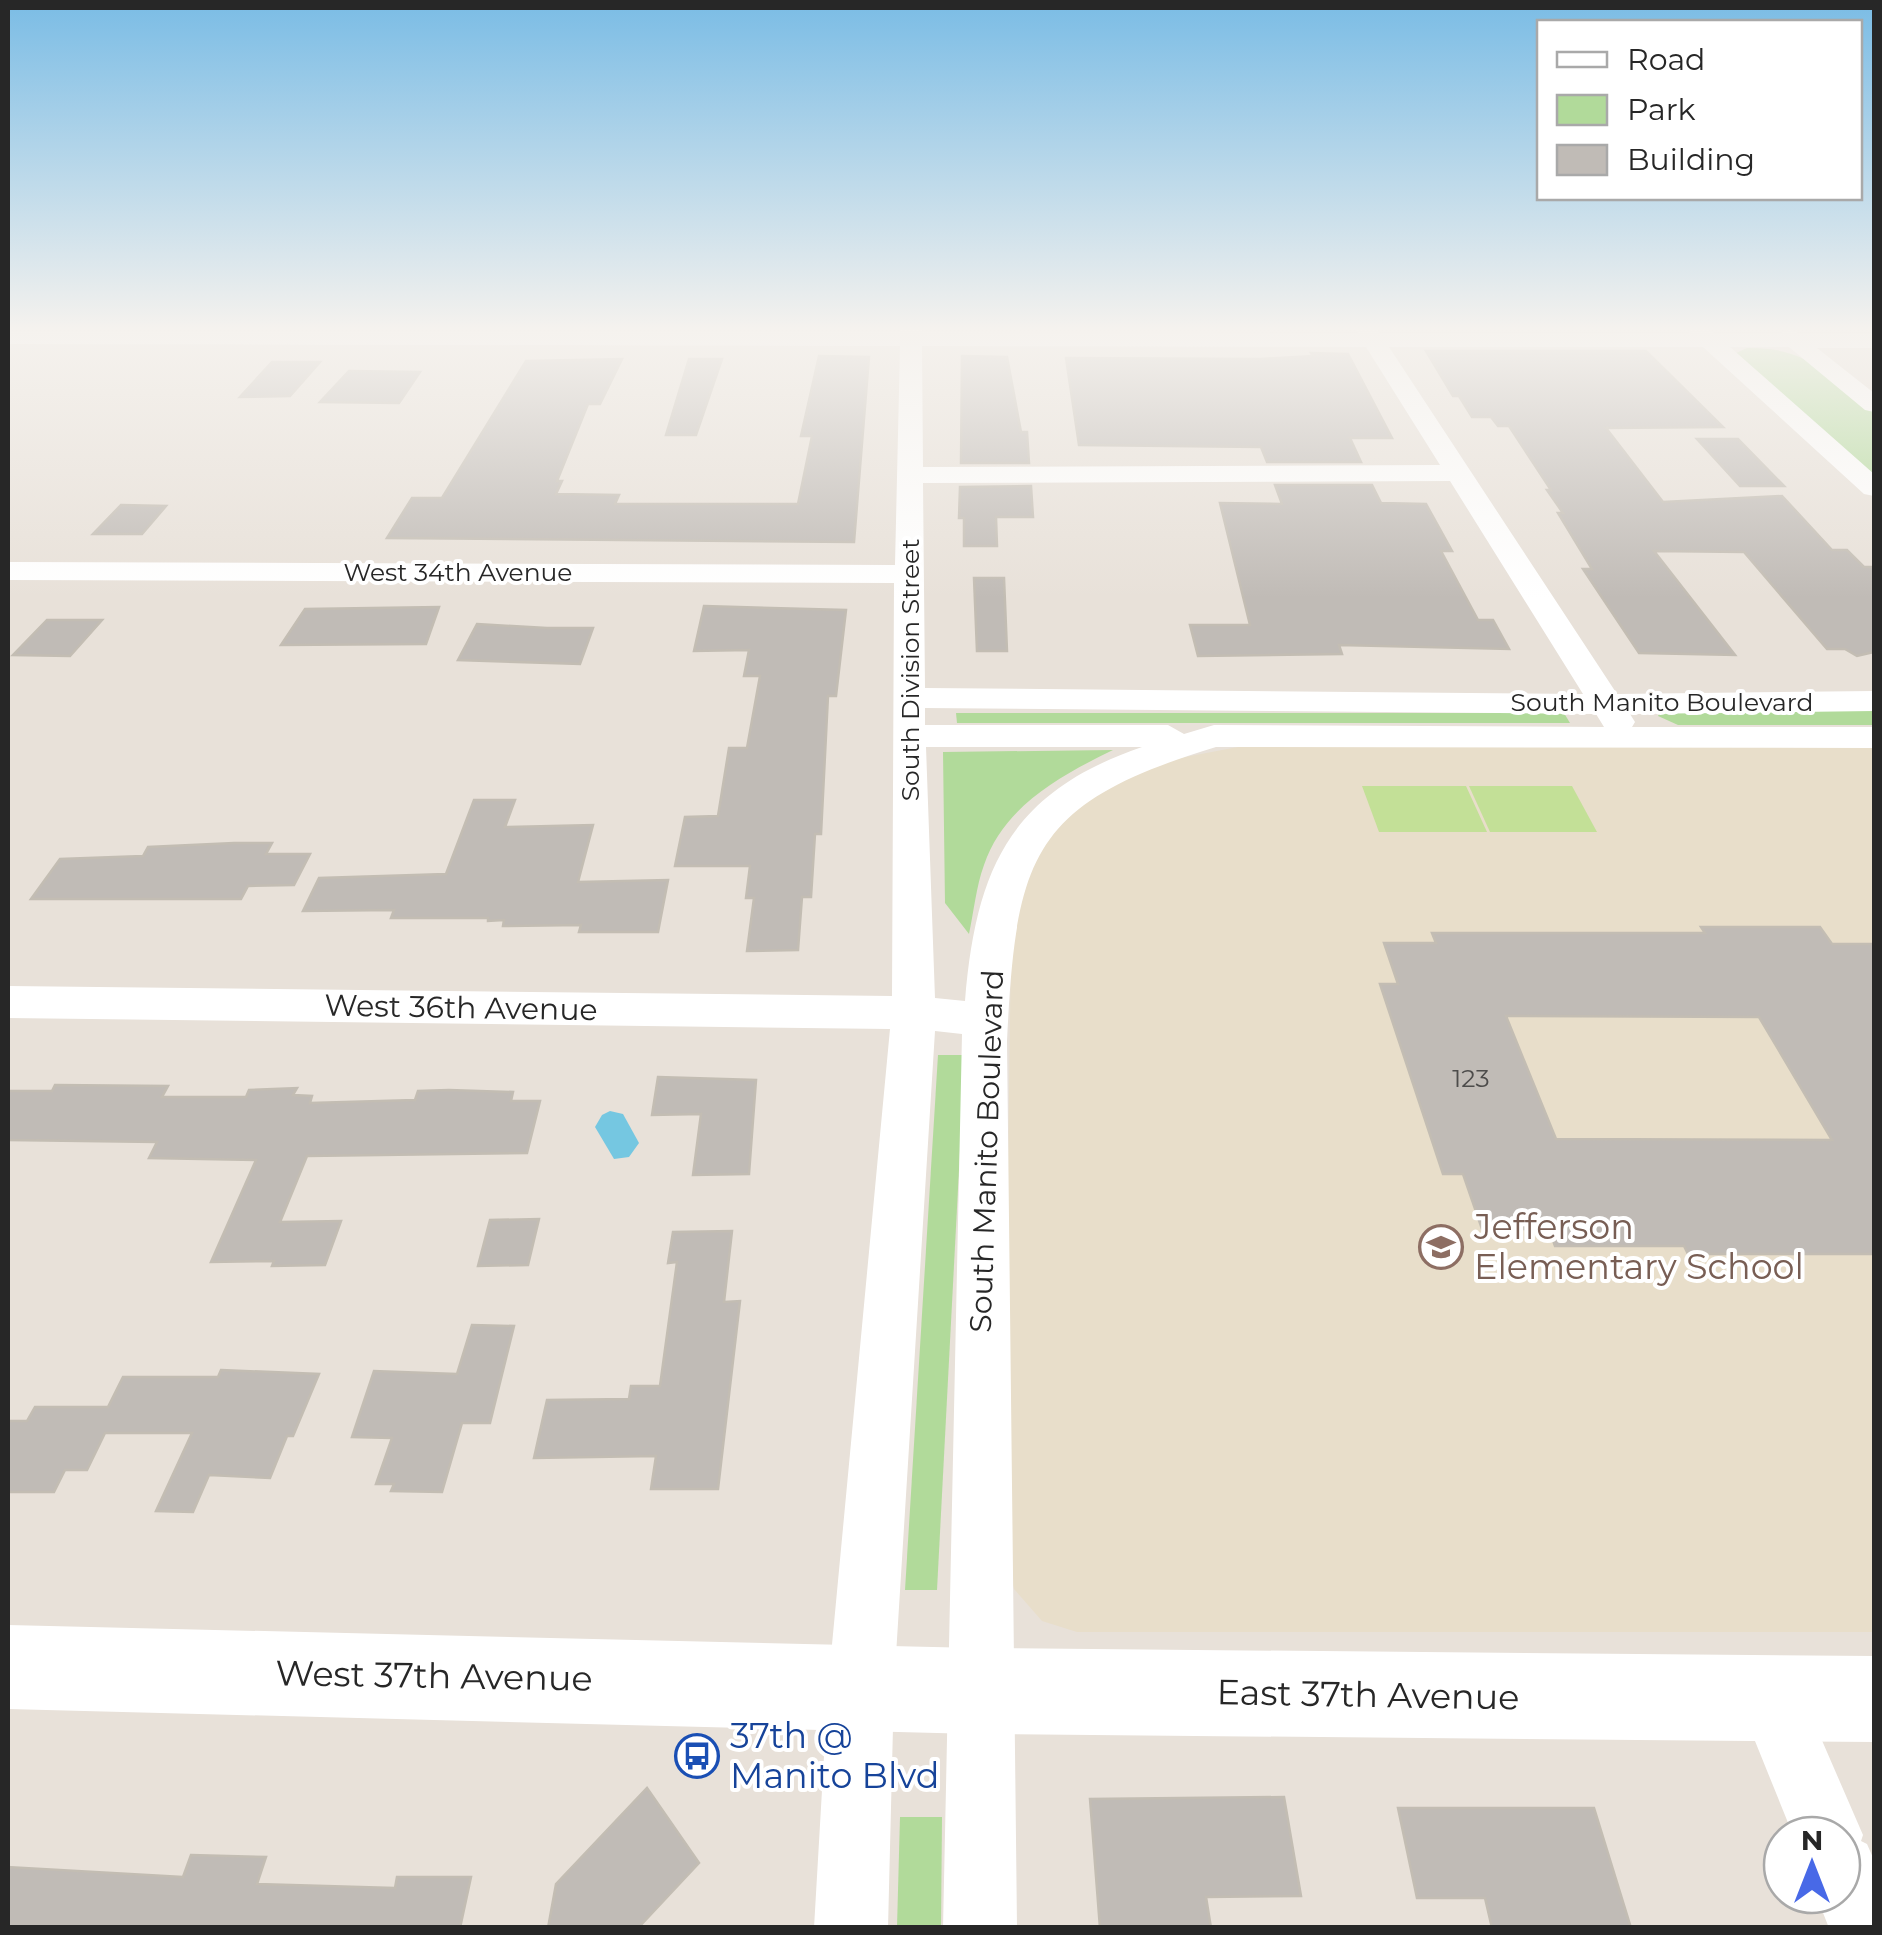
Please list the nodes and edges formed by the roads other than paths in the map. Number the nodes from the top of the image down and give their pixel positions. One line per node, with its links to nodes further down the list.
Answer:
1 (911, 417): 5 (street, South Division Street)
2 (1423, 417): 4 (street)
3 (1795, 417): 6 (street)
4 (1458, 473): 5 (street); 11 (street)
5 (910, 474): 8 (street, South Division Street)
6 (1874, 488)
7 (8, 571): 8 (street, West 34th Avenue)
8 (909, 574): 10 (street, South Division Street)
9 (1874, 701): 11 (street, South Manito Boulevard)
10 (908, 717): 11 (street, South Manito Boulevard); 12 (street); 15 (street, South Division Street)
11 (1617, 720): 12 (street, South Manito Boulevard); 13 (street, South Manito Boulevard)
12 (1214, 736): 16 (street, South Manito Boulevard)
13 (1874, 738)
14 (8, 1002): 15 (street, West 36th Avenue)
15 (914, 1013): 16 (street, West 36th Avenue); 18 (street)
16 (986, 1019): 19 (street, South Manito Boulevard)
17 (8, 1667): 18 (street, West 37th Avenue)
18 (862, 1686): 19 (street, East 37th Avenue); 23 (street)
19 (976, 1691): 20 (street, East 37th Avenue); 24 (street, South Manito Boulevard)
20 (1772, 1699): 21 (street, East 37th Avenue); 22 (street)
21 (1874, 1699)
22 (1820, 1815)
23 (850, 1928)
24 (980, 1928)

